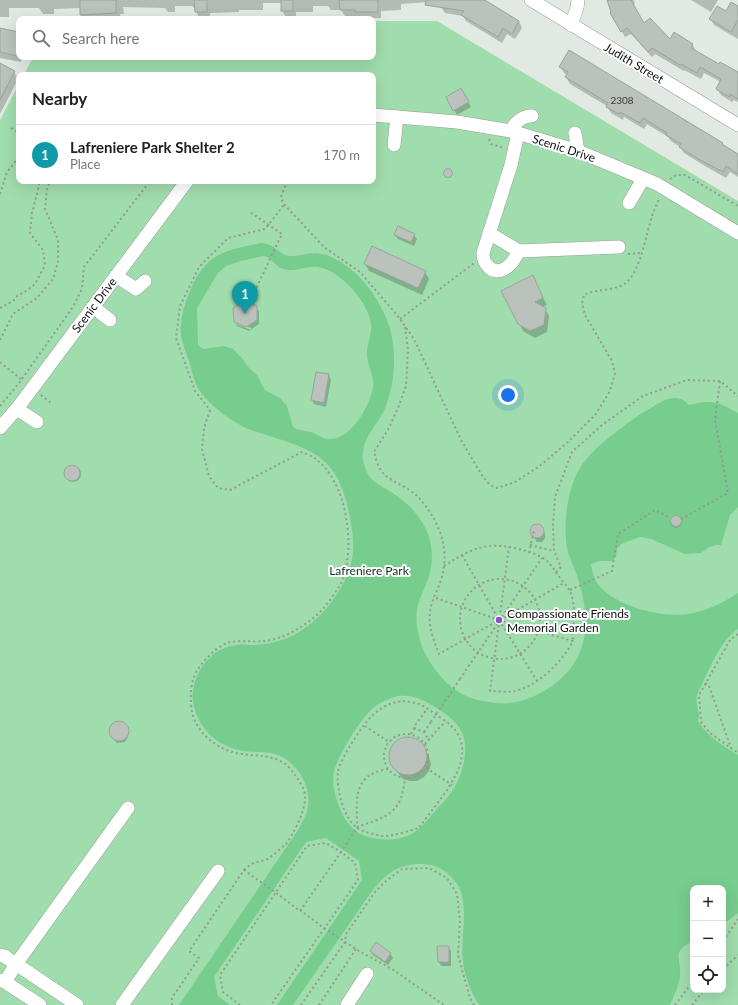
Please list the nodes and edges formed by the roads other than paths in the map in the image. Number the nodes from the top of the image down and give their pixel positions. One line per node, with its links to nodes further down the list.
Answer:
1 (531, 0): 3 (street, Judith Street)
2 (578, 0): 3 (street)
3 (571, 24): 7 (street, Judith Street)
4 (376, 115): 6 (street, Scenic Drive)
5 (532, 116): 8 (street)
6 (397, 117): 8 (street, Scenic Drive); 10 (street)
7 (738, 125)
8 (515, 132): 11 (street, Scenic Drive); 15 (street)
9 (575, 133): 11 (street)
10 (394, 145)
11 (578, 151): 12 (street, Scenic Drive)
12 (643, 179): 14 (street); 16 (street, Scenic Drive)
13 (185, 184): 19 (street, Scenic Drive)
14 (629, 202)
15 (489, 233): 18 (street); 18 (street)
16 (738, 233)
17 (622, 250): 18 (street)
18 (519, 251)
19 (116, 276): 20 (street); 21 (street, Scenic Drive)
20 (145, 281)
21 (93, 307): 22 (street); 23 (street, Scenic Drive)
22 (110, 320)
23 (17, 409): 24 (street); 25 (street, Scenic Drive)
24 (38, 422)
25 (0, 428)
26 (128, 808): 29 (street)
27 (218, 871): 34 (street)
28 (0, 955): 29 (street)
29 (16, 964): 31 (street); 33 (street)
30 (367, 974): 35 (street)
31 (3, 981): 32 (street)
32 (40, 1005)
33 (77, 1005)
34 (122, 1005)
35 (347, 1005)

